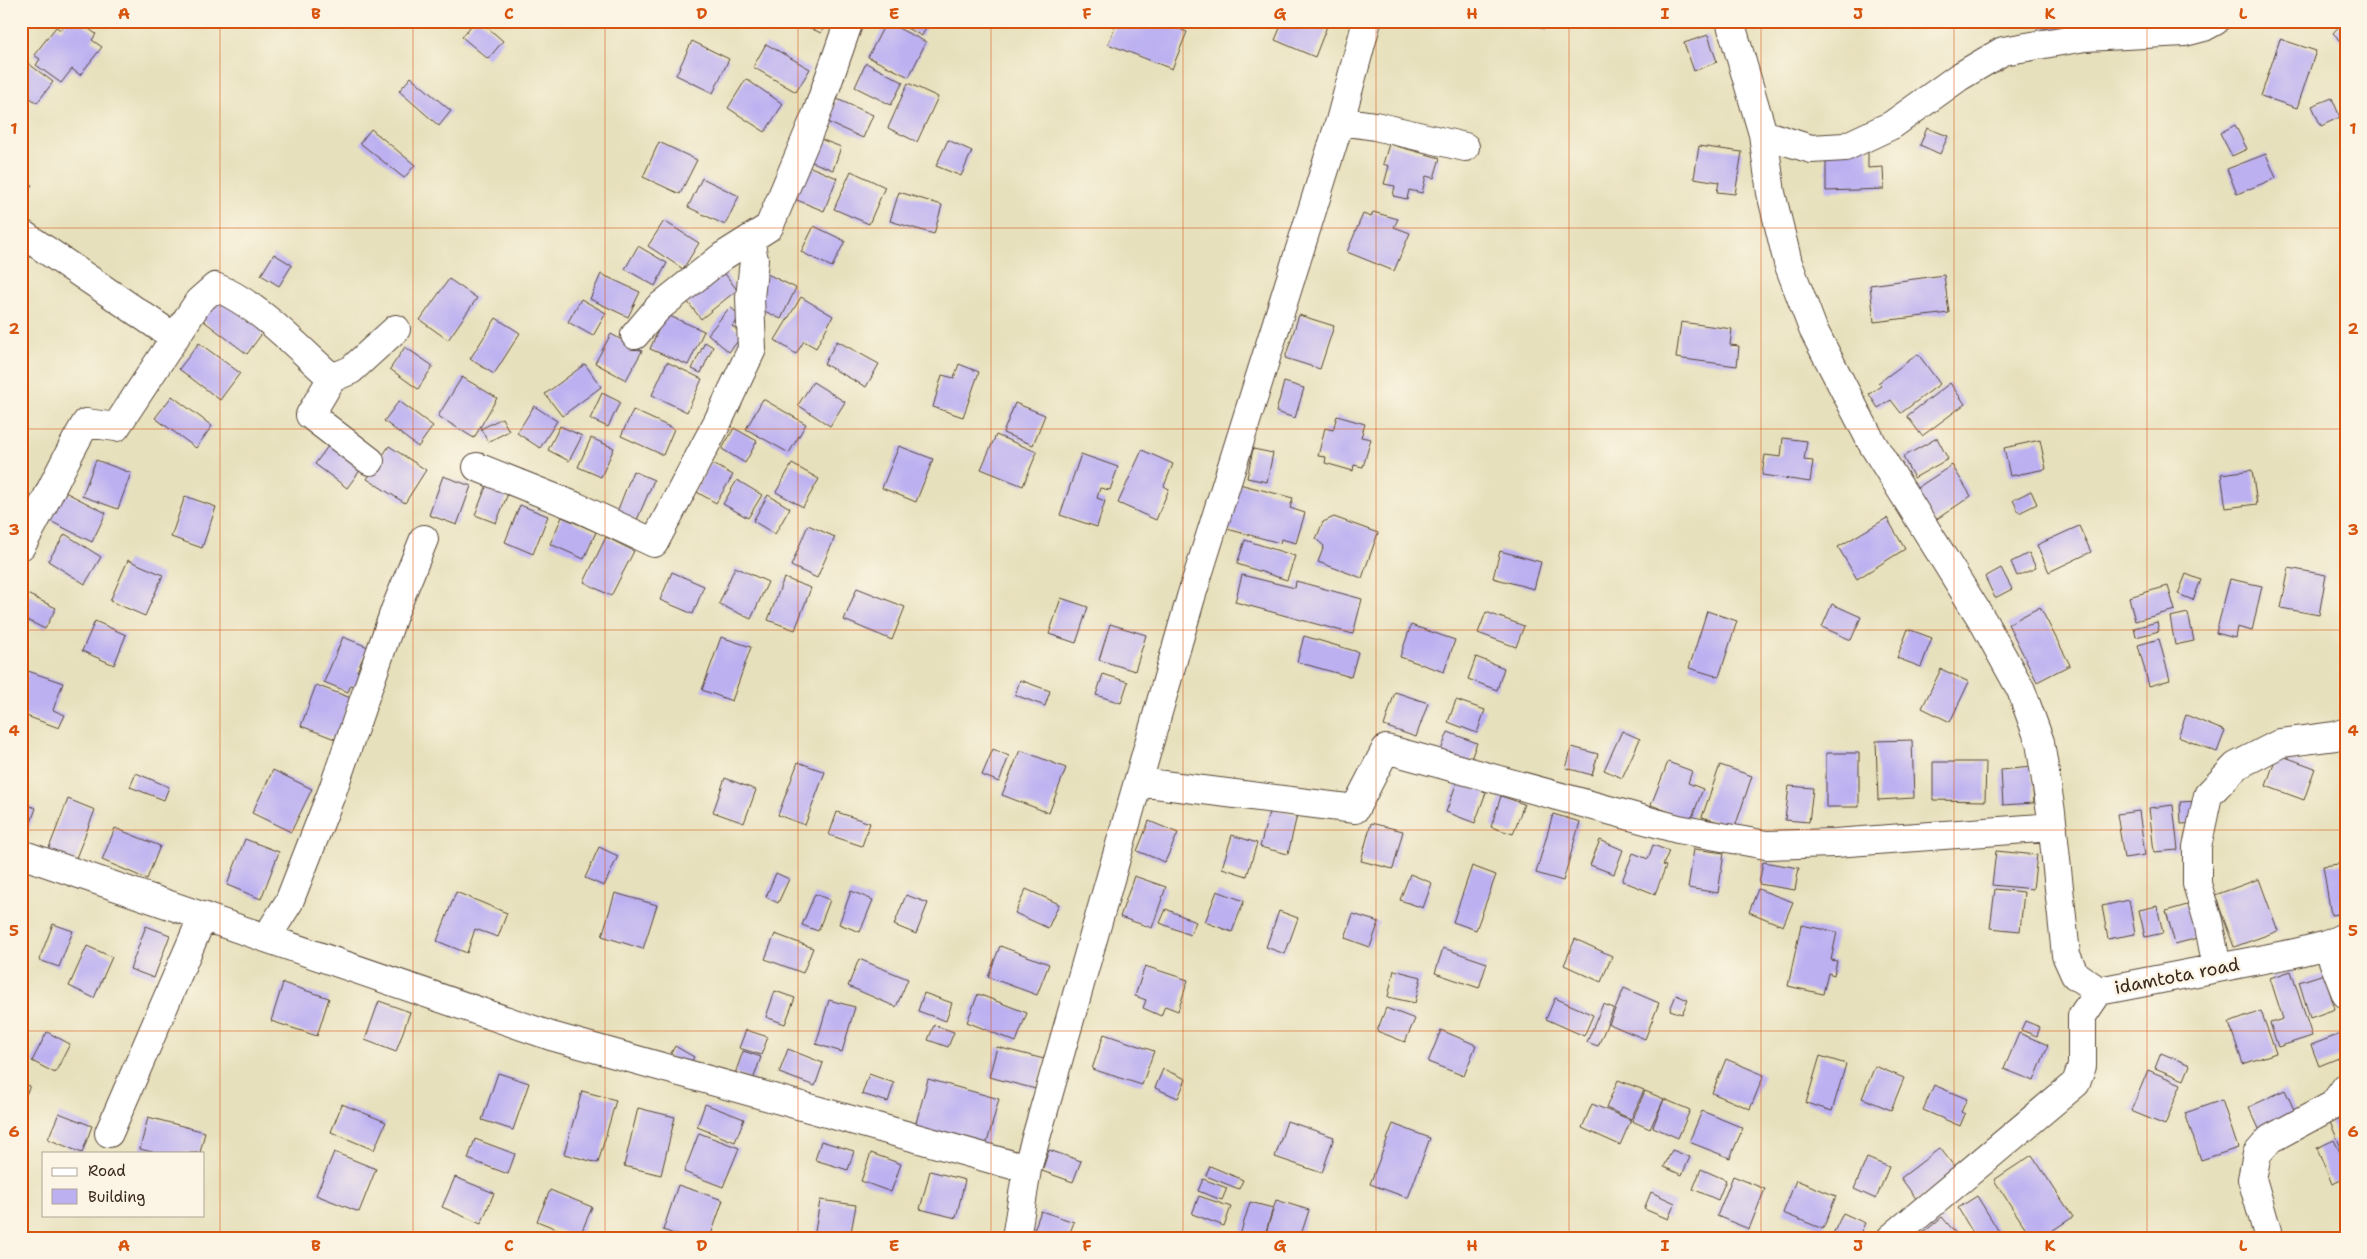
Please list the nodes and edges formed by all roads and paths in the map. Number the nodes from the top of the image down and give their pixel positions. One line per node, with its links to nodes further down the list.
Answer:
1 (849, 21): 9 (street)
2 (1367, 21): 5 (street)
3 (1730, 21): 6 (street)
4 (2215, 21): 6 (street)
5 (1340, 122): 7 (street); 19 (street)
6 (1763, 134): 20 (street)
7 (1465, 147)
8 (21, 233): 12 (street)
9 (750, 239): 11 (street); 15 (street)
10 (396, 329): 13 (street)
11 (635, 335)
12 (174, 337): 13 (street); 17 (street)
13 (332, 378): 14 (street)
14 (370, 461)
15 (477, 467)
16 (424, 539): 23 (street)
17 (21, 546)
18 (2346, 732): 25 (street)
19 (1139, 782): 20 (street); 30 (street)
20 (2053, 826): 26 (street)
21 (21, 854): 22 (street)
22 (203, 916): 23 (street); 29 (street)
23 (267, 937): 30 (street)
24 (2336, 940): 25 (street, idamtota road); 27 (street)
25 (2217, 968): 26 (street, idamtota road)
26 (2099, 990): 33 (street, idamtota road)
27 (2346, 994)
28 (2346, 1088): 31 (street)
29 (109, 1133)
30 (1028, 1169): 32 (street)
31 (2267, 1231)
32 (1016, 1238)
33 (1891, 1238)

